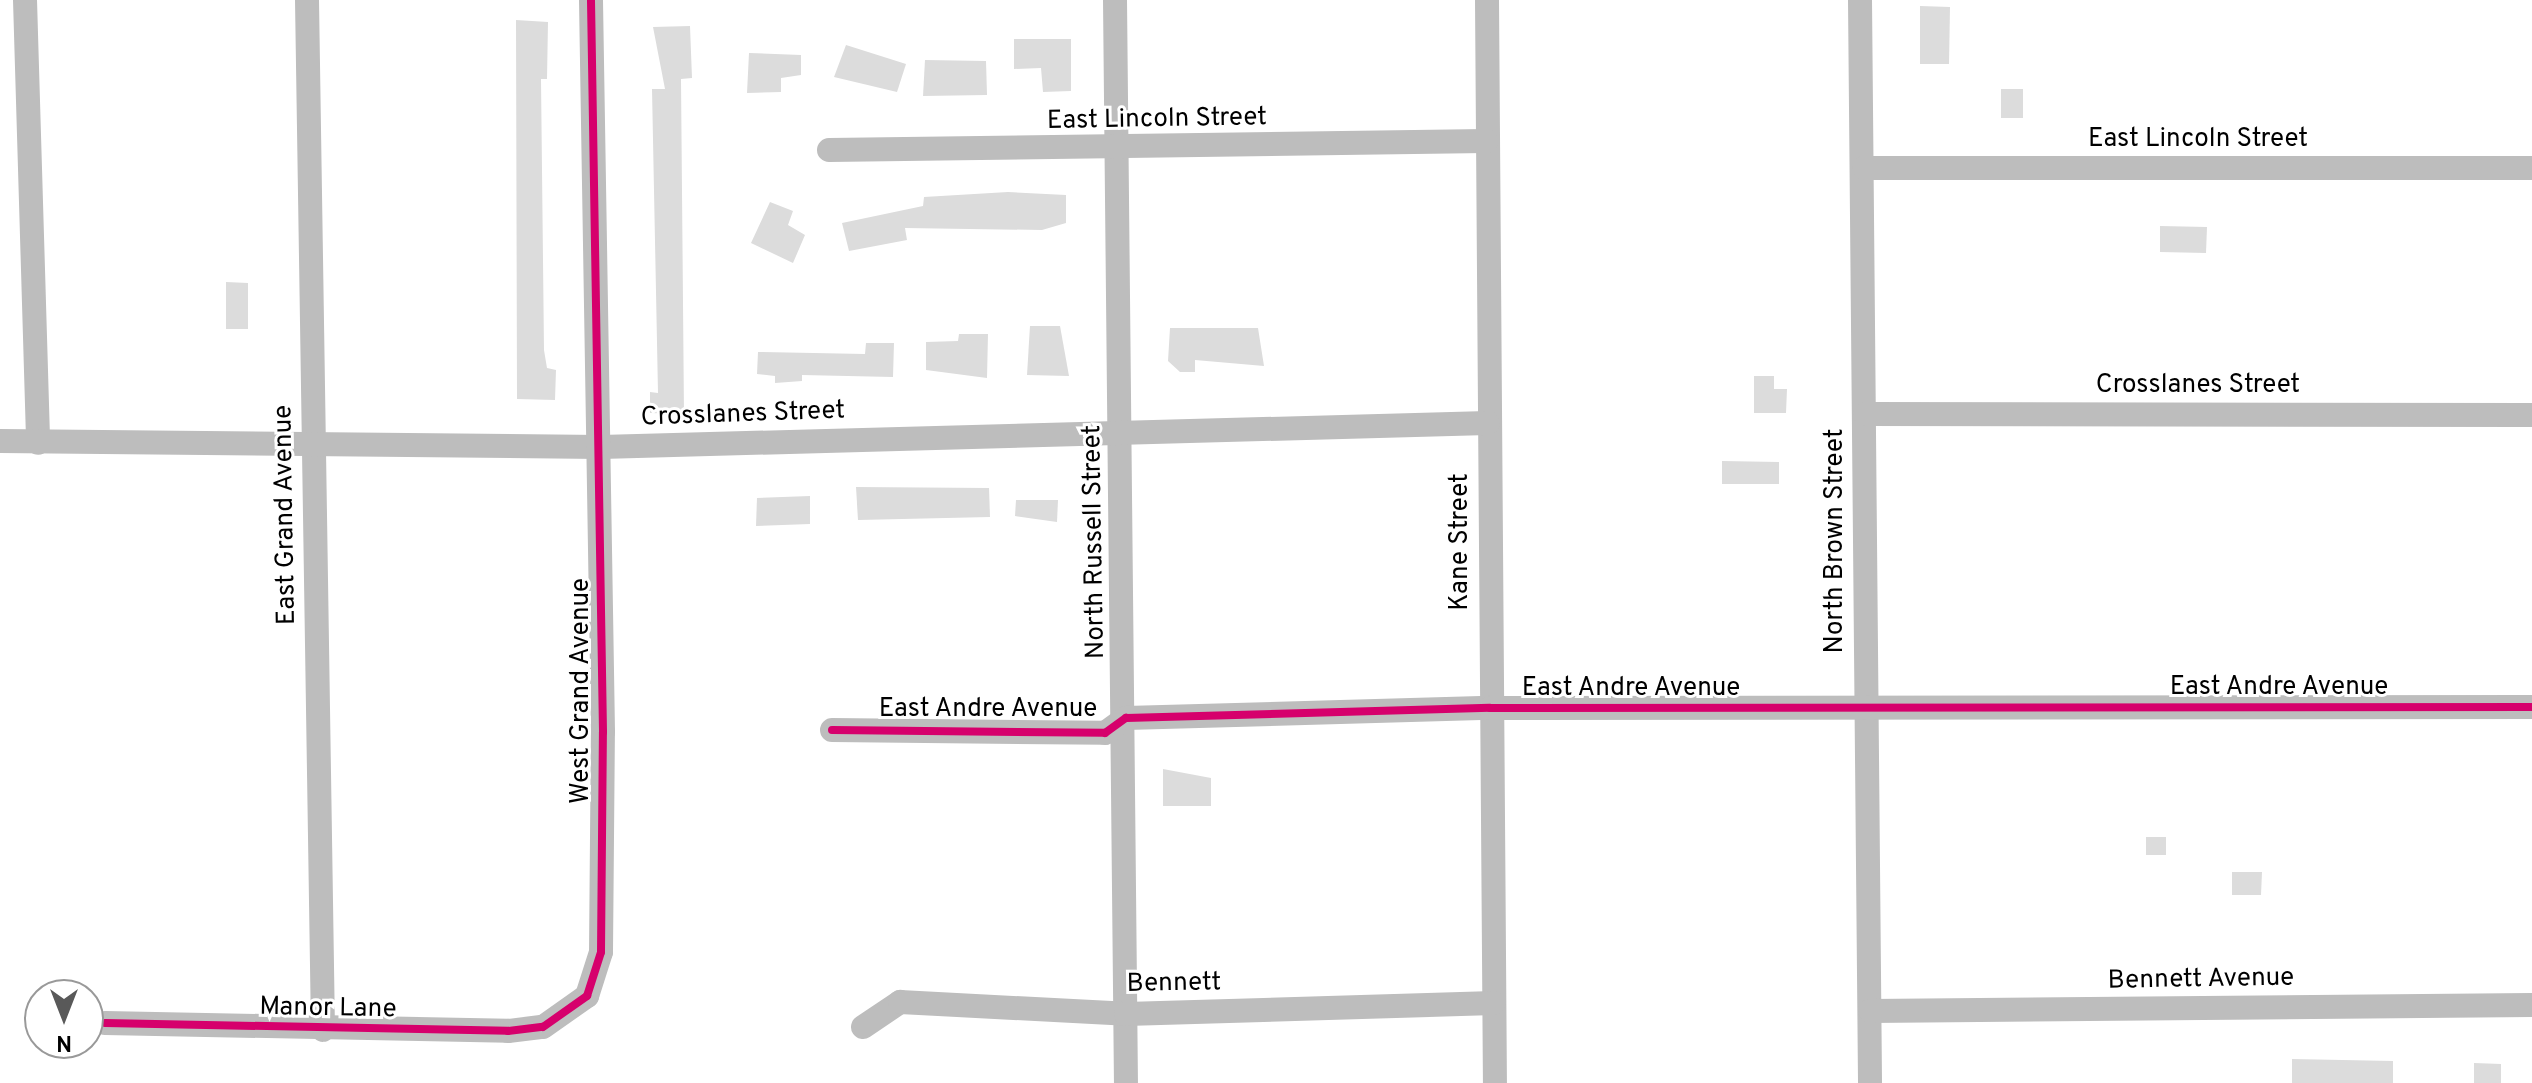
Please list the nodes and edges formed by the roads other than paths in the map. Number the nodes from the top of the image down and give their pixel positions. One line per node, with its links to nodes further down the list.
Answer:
1 (25, 0): 17 (street)
2 (307, 0): 18 (street, East Grand Avenue)
3 (591, 0): 19 (street, West Grand Avenue)
4 (1115, 0): 9 (street, North Russell Street)
5 (1487, 0): 7 (street, Kane Street)
6 (1860, 0): 10 (street, North Brown Street)
7 (1486, 141): 9 (street, East Lincoln Street); 14 (street, Kane Street)
8 (829, 150): 9 (street, East Lincoln Street)
9 (1118, 150): 15 (street, North Russell Street)
10 (1864, 168): 11 (street, East Lincoln Street); 12 (street, North Brown Street)
11 (2532, 168)
12 (1865, 414): 13 (street, Crosslanes Street); 22 (street, North Brown Street)
13 (2532, 415)
14 (1488, 423): 15 (street, Crosslanes Street); 21 (street, Kane Street)
15 (1120, 433): 19 (street, Crosslanes Street); 23 (street, North Russell Street)
16 (0, 441): 17 (street, Crosslanes Street)
17 (38, 443): 18 (street, Crosslanes Street)
18 (313, 446): 19 (street, Crosslanes Street); 32 (street, East Grand Avenue)
19 (601, 447): 25 (street, West Grand Avenue)
20 (2532, 707): 22 (street, East Andre Avenue)
21 (1490, 708): 22 (street, East Andre Avenue); 23 (street, East Andre Avenue); 26 (street, Kane Street)
22 (1864, 710): 28 (street, North Brown Street)
23 (1126, 718): 24 (street, East Andre Avenue); 29 (street, North Russell Street)
24 (832, 730)
25 (587, 996): 32 (street, Manor Lane)
26 (1494, 1003): 29 (street, Bennett); 34 (street, Kane Street)
27 (2532, 1005): 28 (street, Bennett Avenue)
28 (1870, 1011): 35 (street, North Brown Street)
29 (1126, 1014): 31 (street, Bennett); 33 (street, North Russell Street)
30 (105, 1023): 32 (street, Manor Lane)
31 (863, 1027)
32 (323, 1030)
33 (1126, 1083)
34 (1495, 1083)
35 (1870, 1083)

